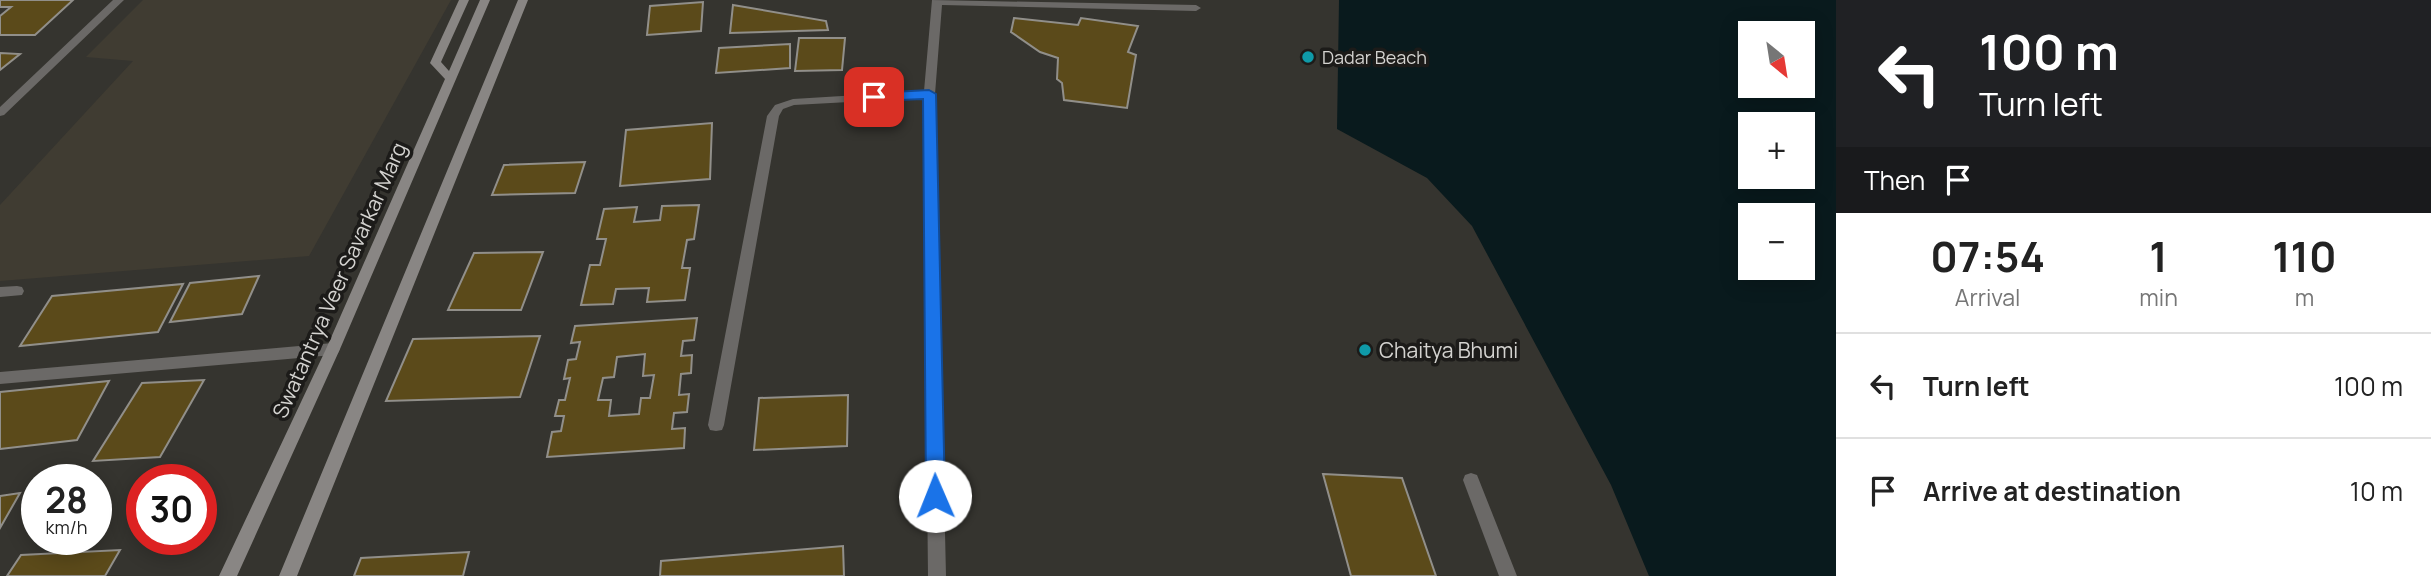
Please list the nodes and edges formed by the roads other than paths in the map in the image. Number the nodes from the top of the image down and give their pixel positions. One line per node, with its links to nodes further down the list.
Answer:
1 (120, 0): 9 (street)
2 (523, 0): 17 (main road)
3 (464, 1): 4 (main road); 7 (main road)
4 (485, 1): 7 (main road, Swatantrya Veer Savarkar Marg)
5 (937, 1): 6 (street); 8 (street)
6 (1196, 8)
7 (451, 79): 12 (main road, Swatantrya Veer Savarkar Marg)
8 (929, 94): 14 (street); 18 (street)
9 (0, 113)
10 (17, 290): 11 (street)
11 (0, 292)
12 (333, 349): 13 (street); 16 (main road, Swatantrya Veer Savarkar Marg)
13 (0, 378)
14 (716, 425)
15 (1471, 480): 19 (street)
16 (228, 576)
17 (288, 576)
18 (936, 576)
19 (1508, 576)

